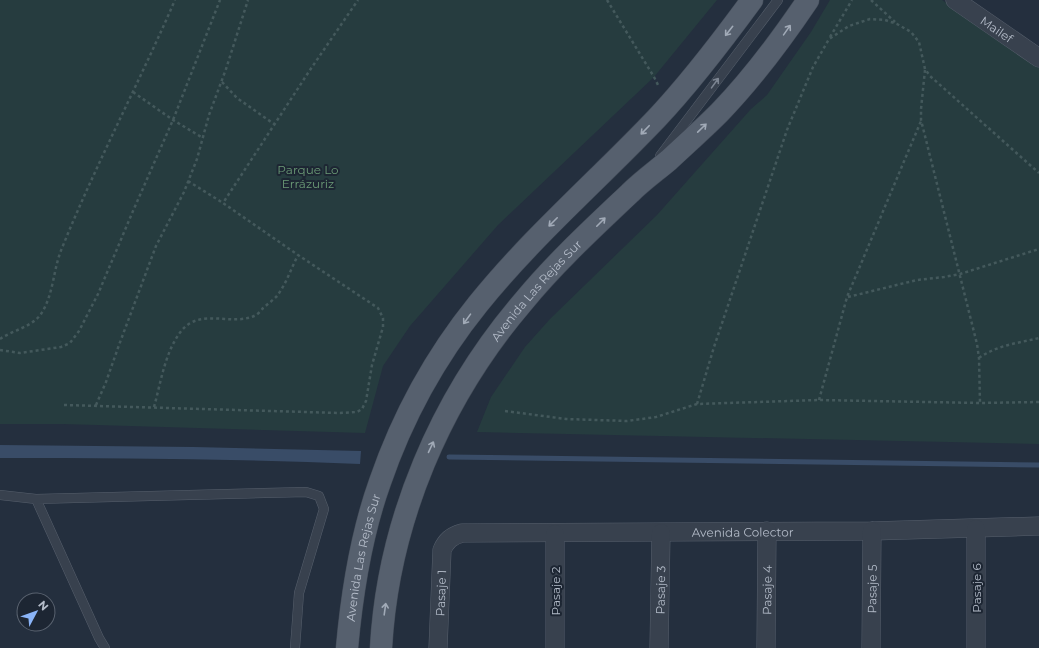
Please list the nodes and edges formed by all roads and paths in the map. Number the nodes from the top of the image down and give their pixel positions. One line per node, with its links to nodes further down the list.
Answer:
1 (175, 0): 18 (path)
2 (220, 0): 19 (path)
3 (248, 0): 16 (path)
4 (358, 0): 21 (path)
5 (607, 0): 17 (path)
6 (752, 0): 54 (main road, Avenida Las Rejas Sur, one-way to 54)
7 (778, 0): 25 (lane, one-way to 7)
8 (808, 0): 25 (main road, Avenida Las Rejas Sur, one-way to 8)
9 (852, 0): 13 (path)
10 (871, 0): 12 (path)
11 (955, 0): 14 (street, Mailef)
12 (896, 24): 13 (path); 15 (path)
13 (829, 39): 38 (path)
14 (1039, 58)
15 (925, 69): 20 (path); 23 (path)
16 (222, 82): 21 (path); 22 (path)
17 (659, 87)
18 (133, 92): 19 (path); 32 (path)
19 (173, 120): 22 (path); 33 (path)
20 (921, 120): 29 (path); 30 (path)
21 (274, 124): 26 (path)
22 (203, 138): 24 (path)
23 (1039, 173)
24 (188, 181): 26 (path); 40 (path)
25 (632, 192): 55 (main road, Avenida Las Rejas Sur, one-way to 25)
26 (223, 203): 28 (path)
27 (1039, 249): 29 (path)
28 (298, 255): 41 (path); 41 (path)
29 (960, 274): 30 (path); 34 (path)
30 (847, 297): 35 (path)
31 (1039, 338): 34 (path)
32 (0, 339)
33 (0, 350)
34 (980, 358): 39 (path)
35 (820, 400): 38 (path); 39 (path)
36 (1039, 402): 39 (path)
37 (64, 404): 40 (path)
38 (697, 404): 42 (path)
39 (980, 404)
40 (96, 405): 41 (path)
41 (154, 407)
42 (505, 411)
43 (0, 495): 44 (lane)
44 (36, 499): 52 (lane); 53 (lane)
45 (1039, 526): 46 (street, Avenida Colector)
46 (976, 528): 48 (street, Avenida Colector); 61 (street, Pasaje 6)
47 (767, 531): 48 (street, Avenida Colector); 49 (street, Avenida Colector); 59 (street, Pasaje 4)
48 (872, 531): 60 (street, Pasaje 5)
49 (661, 533): 50 (street, Avenida Colector); 58 (street, Pasaje 3)
50 (555, 534): 51 (street, Avenida Colector); 57 (street, Pasaje 2)
51 (448, 540): 56 (street, Pasaje 1)
52 (105, 648)
53 (295, 648)
54 (347, 648)
55 (381, 648)
56 (438, 648)
57 (555, 648)
58 (659, 648)
59 (766, 648)
60 (871, 648)
61 (976, 648)

